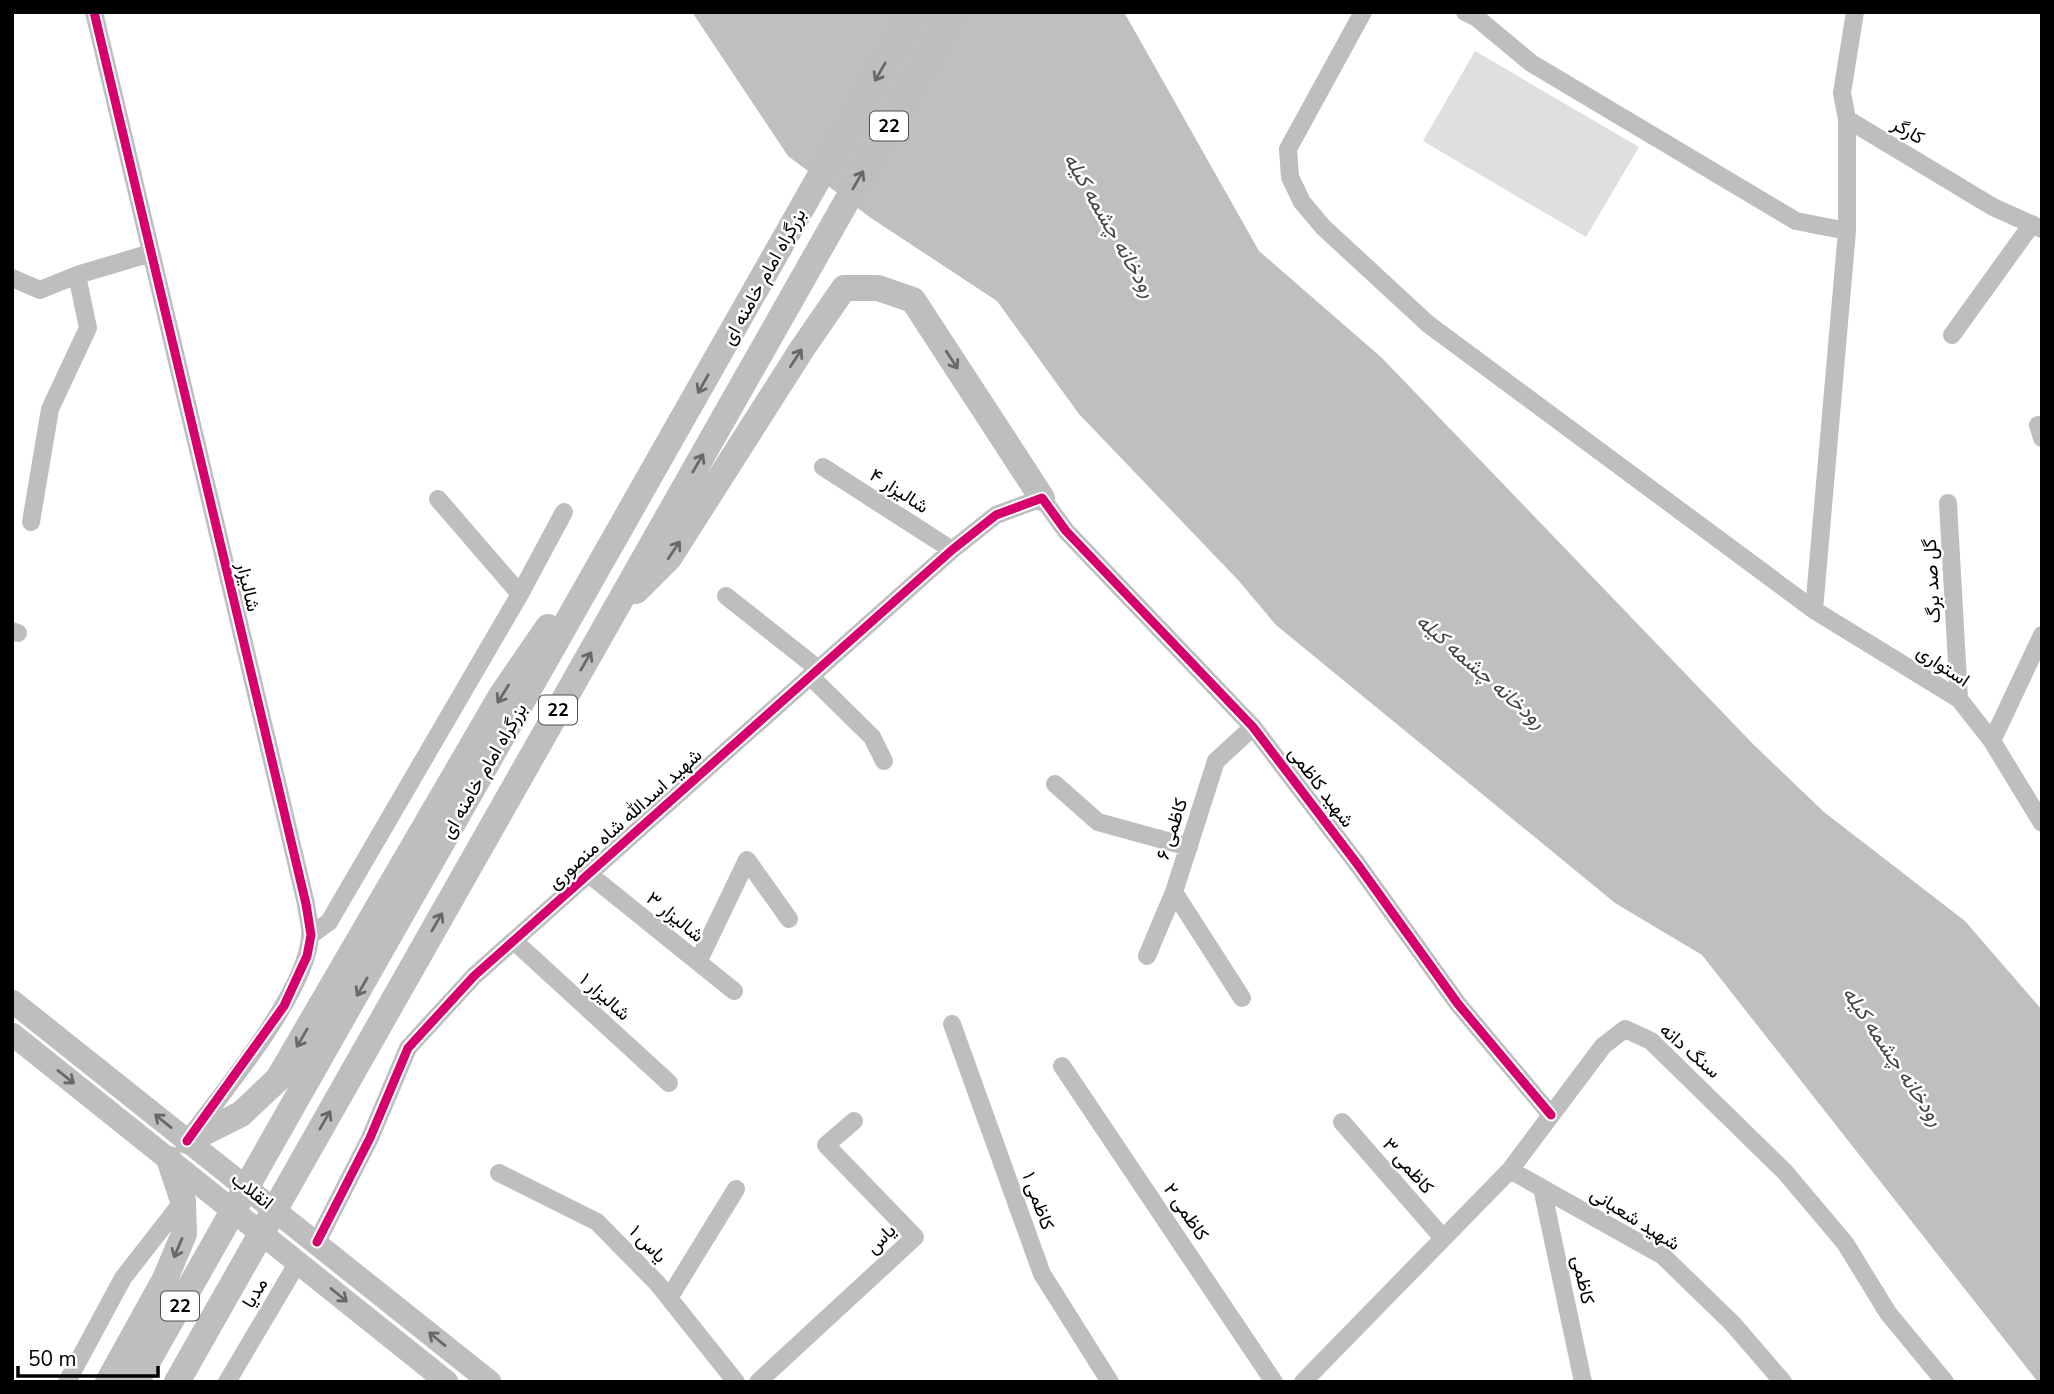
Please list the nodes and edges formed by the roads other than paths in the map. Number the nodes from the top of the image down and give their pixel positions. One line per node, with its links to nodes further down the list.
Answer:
1 (94, 12): 12 (street, شالیزار)
2 (913, 12): 16 (highway, بزرگراه امام خامنه ای / 22, one-way to 16)
3 (954, 12): 27 (highway, بزرگراه امام خامنه ای / 22, one-way to 3)
4 (1353, 12): 8 (street)
5 (1363, 12): 8 (street)
6 (1855, 13): 9 (street)
7 (1472, 14): 11 (street)
8 (1341, 49): 26 (street, استواری)
9 (1847, 119): 10 (street, کارگر); 11 (street)
10 (2037, 227): 15 (street)
11 (1847, 231): 26 (street)
12 (151, 253): 13 (street); 40 (street, شالیزار)
13 (76, 275): 14 (street); 22 (street)
14 (12, 278)
15 (1952, 335)
16 (664, 454): 54 (highway, one-way to 54); 67 (highway, بزرگراه امام خامنه ای / 22, one-way to 67)
17 (823, 467): 23 (street, شالیزار ۴)
18 (1042, 498): 23 (street, شهید اسدالله شاه منصوری); 27 (highway, one-way to 18); 31 (street, شهید کاظمی)
19 (438, 499): 24 (street)
20 (1948, 503): 30 (street, گل صد برگ)
21 (564, 512): 24 (street)
22 (31, 522)
23 (952, 550): 29 (street, شهید اسدالله شاه منصوری)
24 (520, 594): 40 (street)
25 (726, 596): 29 (street)
26 (1814, 610): 30 (street, استواری)
27 (611, 617): 68 (highway, بزرگراه امام خامنه ای / 22, one-way to 27)
28 (2042, 635): 32 (street)
29 (813, 672): 33 (street); 37 (street, شهید اسدالله شاه منصوری)
30 (1959, 699): 32 (street, استواری)
31 (1253, 727): 36 (street, کاظمی ۶); 51 (street, شهید کاظمی)
32 (1992, 741): 35 (street, استواری)
33 (884, 761)
34 (1055, 784): 36 (street)
35 (2042, 823)
36 (1189, 847): 38 (street, کاظمی ۶)
37 (590, 875): 41 (street, شهید اسدالله شاه منصوری); 43 (street, شالیزار ۳)
38 (1174, 892): 42 (street, کاظمی ۶); 45 (street)
39 (789, 919): 43 (street)
40 (311, 935): 54 (street, شالیزار)
41 (514, 941): 50 (street, شالیزار ۱); 62 (street, شهید اسدالله شاه منصوری)
42 (1147, 956)
43 (698, 962): 44 (street, شالیزار ۳)
44 (734, 992)
45 (1242, 998)
46 (12, 1001): 54 (main road, انقلاب, one-way to 46)
47 (952, 1024): 74 (street, کاظمی ۱)
48 (12, 1034): 55 (main road, انقلاب, one-way to 55)
49 (1062, 1066): 75 (street, کاظمی ۲)
50 (668, 1083)
51 (1551, 1115): 56 (street, سنگ دانه); 79 (street, سنگ دانه)
52 (854, 1121): 73 (street, یاس)
53 (1342, 1122): 61 (street, کاظمی ۳)
54 (187, 1141): 62 (main road, انقلاب)
55 (169, 1159): 60 (highway); 63 (main road, انقلاب)
56 (1510, 1170): 58 (street, شهید شعبانی); 61 (street, سنگ دانه)
57 (499, 1173): 64 (street, یاس ۱)
58 (1542, 1188): 77 (street, کاظمی); 78 (street, شهید شعبانی)
59 (736, 1189): 64 (street)
60 (184, 1201): 65 (street); 66 (highway, one-way to 66)
61 (1443, 1238): 76 (street, سنگ دانه)
62 (317, 1242): 71 (main road, انقلاب, one-way to 62)
63 (298, 1262): 69 (street, مدیا); 70 (main road, انقلاب, one-way to 70)
64 (669, 1298): 72 (street, یاس ۱)
65 (67, 1382)
66 (108, 1382)
67 (136, 1382)
68 (177, 1382)
69 (226, 1382)
70 (447, 1382)
71 (491, 1382)
72 (736, 1382)
73 (758, 1382)
74 (1110, 1382)
75 (1274, 1382)
76 (1303, 1382)
77 (1583, 1382)
78 (1783, 1382)
79 (1945, 1382)

